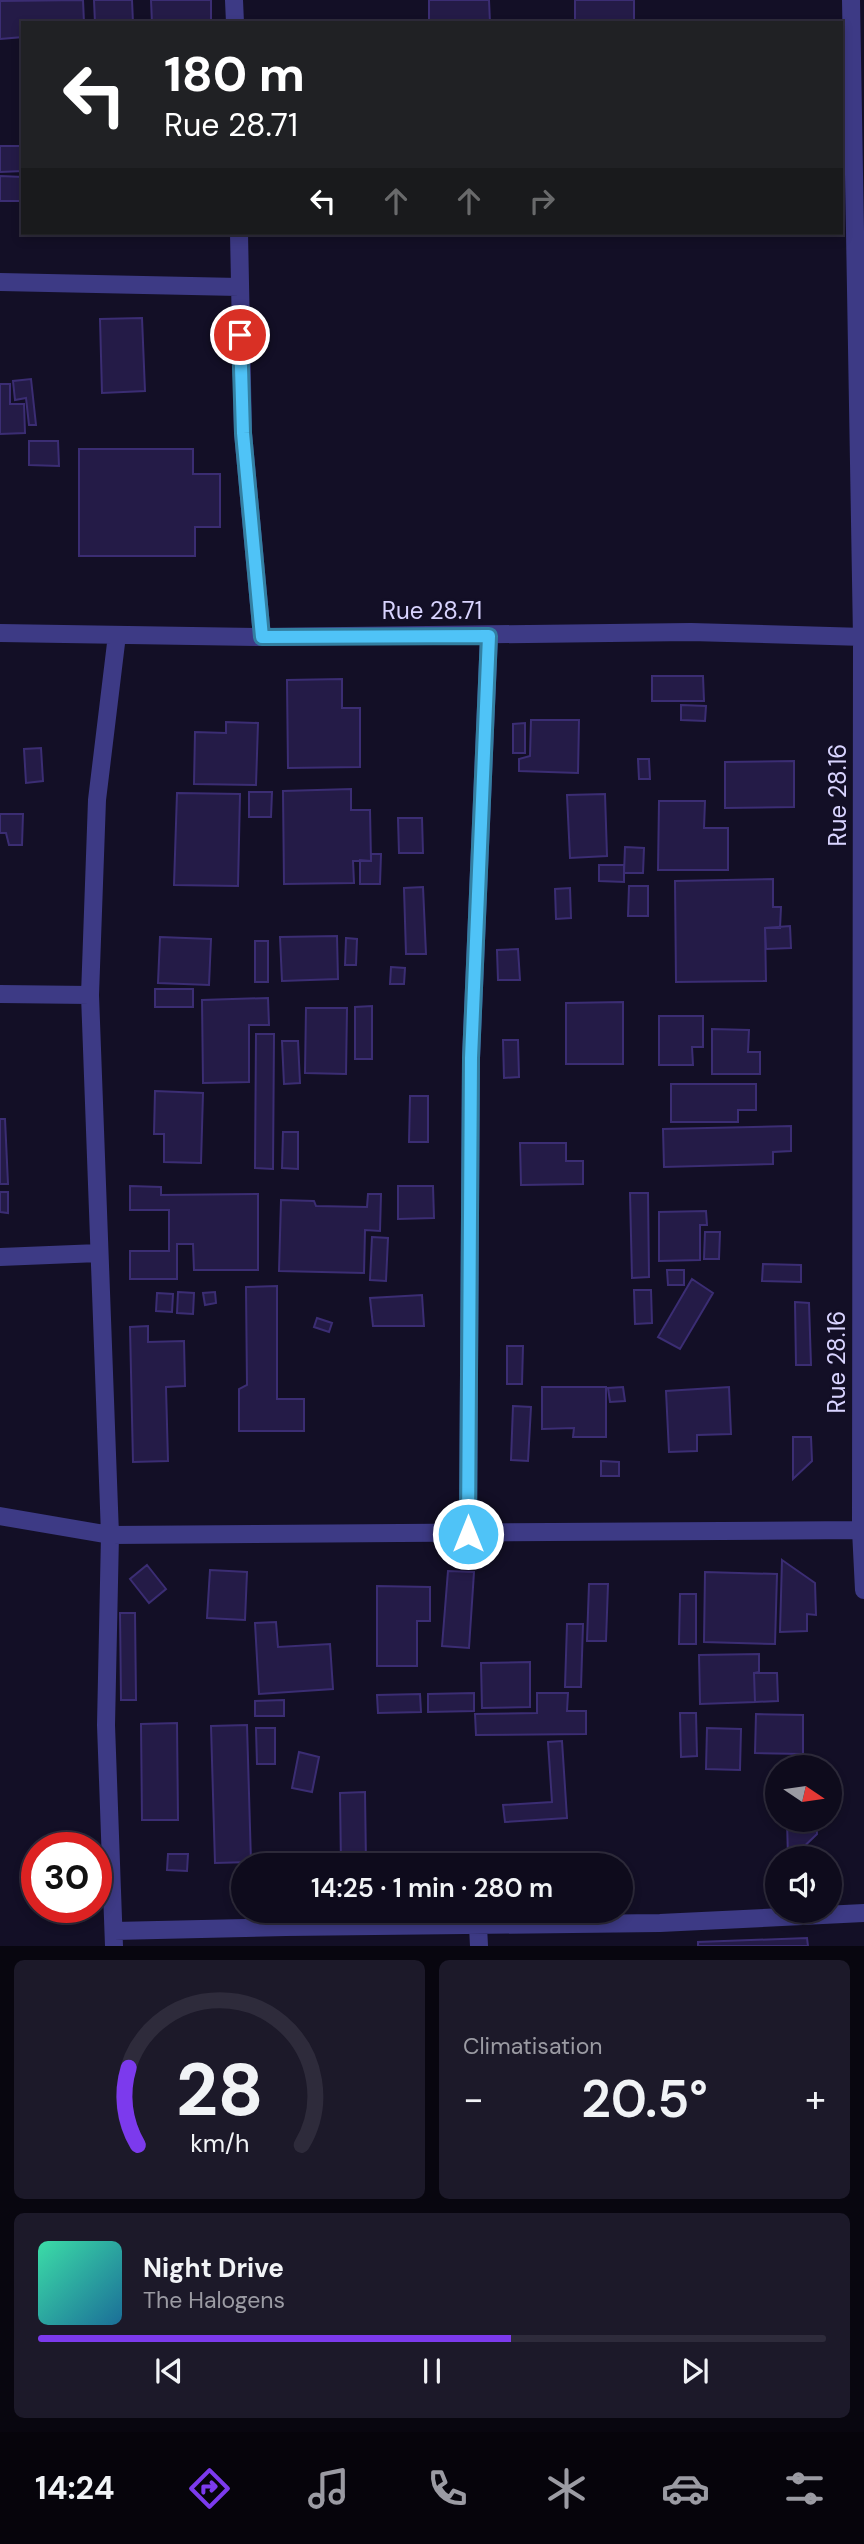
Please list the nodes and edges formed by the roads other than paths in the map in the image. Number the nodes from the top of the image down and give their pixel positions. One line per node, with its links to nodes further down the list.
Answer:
1 (234, 0): 3 (street)
2 (851, 0): 11 (street, Rue 28.16)
3 (235, 21)
4 (239, 235): 6 (street)
5 (0, 282): 6 (street)
6 (239, 287): 10 (street)
7 (0, 633): 8 (street, Rue 28.71)
8 (117, 635): 10 (street, Rue 28.71); 13 (street)
9 (489, 636): 10 (street, Rue 28.71); 11 (street, Rue 28.71); 18 (street)
10 (262, 637)
11 (863, 637): 17 (street, Rue 28.16)
12 (0, 994): 13 (street)
13 (90, 995): 14 (street)
14 (99, 1253): 15 (street); 19 (street)
15 (0, 1256)
16 (0, 1516): 19 (street)
17 (861, 1530): 18 (street); 20 (street, Rue 28.16)
18 (468, 1534): 19 (street)
19 (110, 1535): 23 (street)
20 (864, 1590)
21 (864, 1913): 22 (street)
22 (478, 1926): 23 (street); 24 (street)
23 (114, 1938)
24 (478, 1945)

